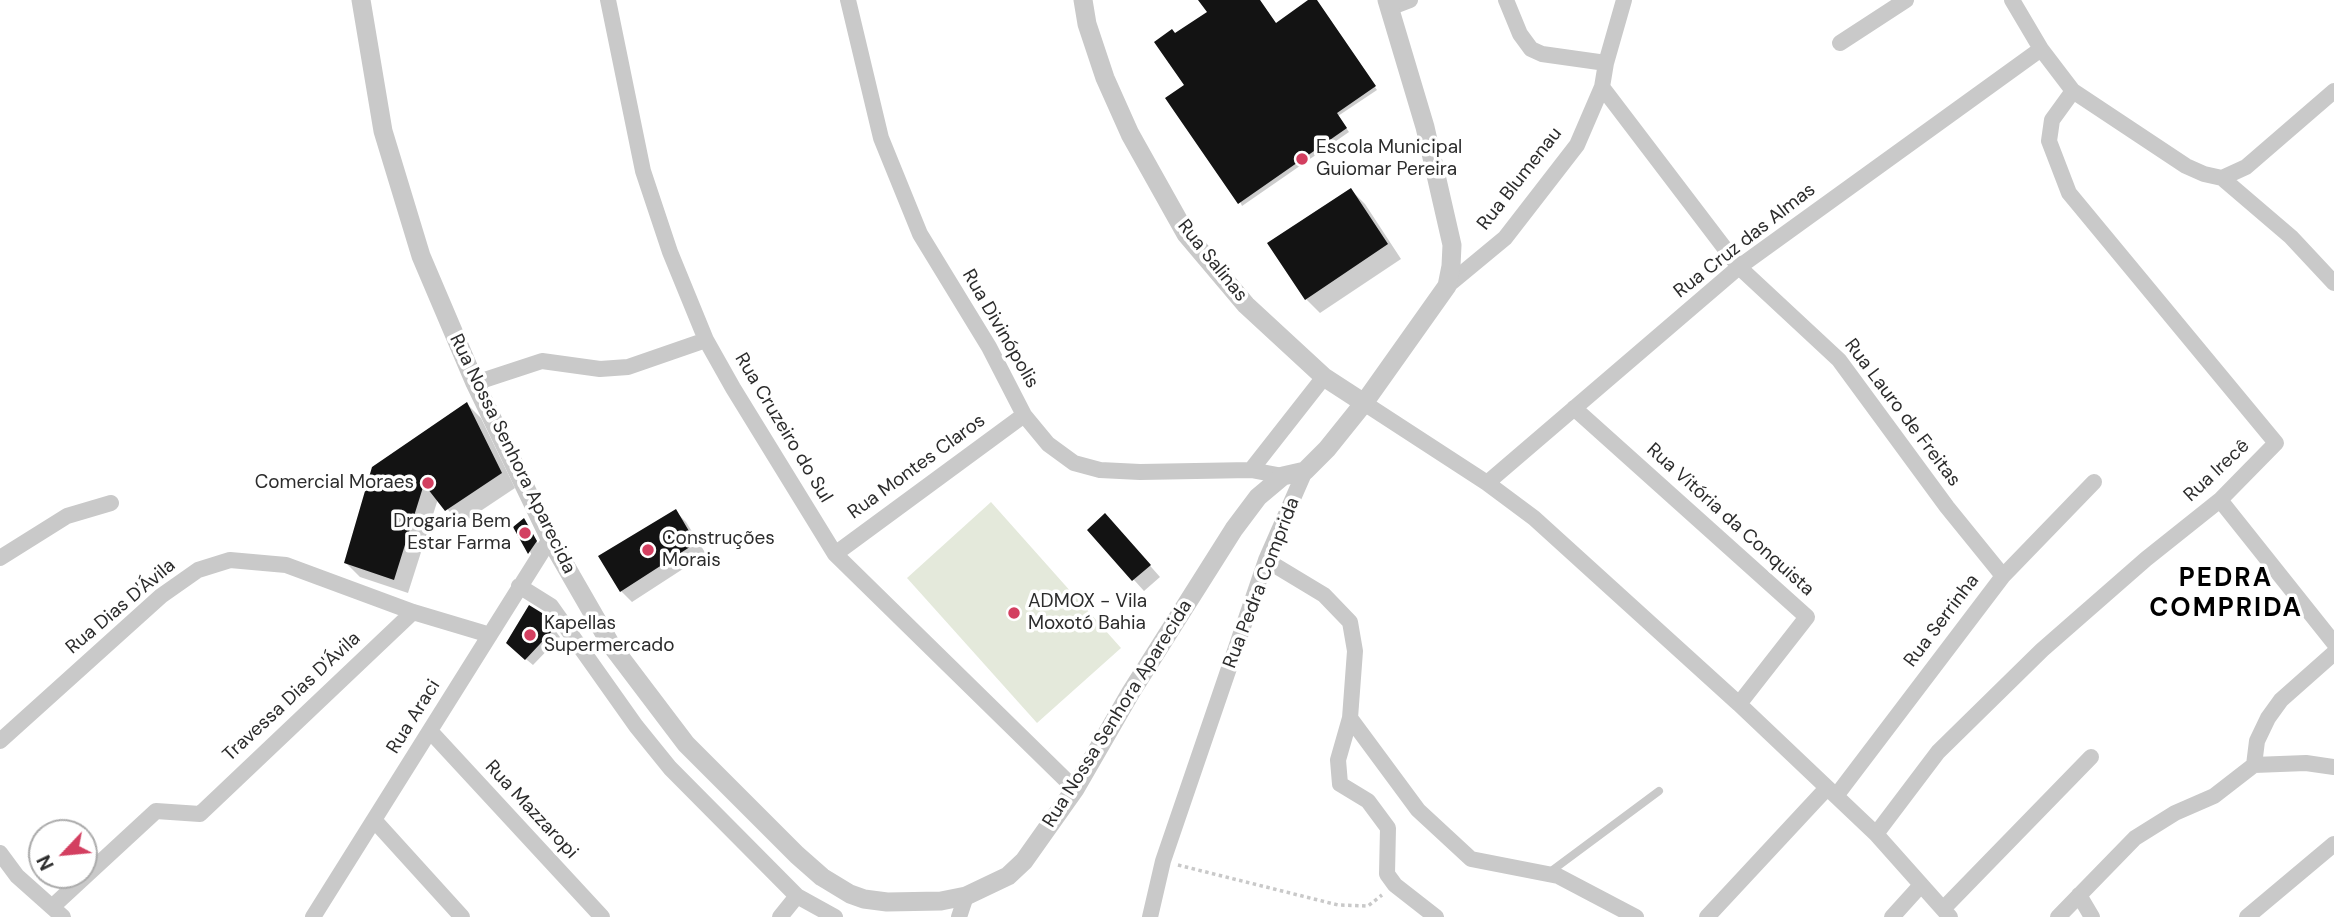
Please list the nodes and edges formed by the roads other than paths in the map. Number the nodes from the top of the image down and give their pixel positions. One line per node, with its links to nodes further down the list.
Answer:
1 (361, 0): 23 (street, Rua Nossa Senhora Aparecida)
2 (608, 0): 21 (street, Rua Cruzeiro do Sul)
3 (848, 0): 26 (street, Rua Divinópolis)
4 (1083, 0): 22 (street, Rua Salinas)
5 (1410, 0): 10 (street)
6 (1506, 0): 13 (street)
7 (1624, 0): 13 (street, Rua Blumenau)
8 (1906, 0): 11 (street)
9 (2012, 0): 12 (street)
10 (1388, 4): 20 (street)
11 (1840, 43)
12 (2041, 49): 15 (street); 18 (street, Rua Cruz das Almas)
13 (1606, 63): 14 (street, Rua Blumenau)
14 (1602, 87): 18 (street, Rua Lauro de Freitas); 20 (street, Rua Blumenau)
15 (2073, 91): 17 (street); 32 (street, Rua Irecê)
16 (2334, 91): 17 (street)
17 (2222, 178): 19 (street)
18 (1739, 267): 25 (street, Rua Cruz das Almas); 38 (street, Rua Lauro de Freitas)
19 (2334, 284)
20 (1447, 286): 24 (street, Rua Pedra Comprida)
21 (706, 340): 23 (street); 35 (street, Rua Cruzeiro do Sul)
22 (1324, 377): 24 (street, Rua Salinas); 27 (street)
23 (475, 383): 34 (street, Rua Nossa Senhora Aparecida)
24 (1364, 403): 28 (street, Rua Pedra Comprida); 31 (street)
25 (1574, 408): 31 (street, Rua Cruz das Almas); 44 (street, Rua Vitória da Conquista)
26 (1024, 415): 27 (street, Rua Divinópolis); 35 (street, Rua Montes Claros)
27 (1251, 470): 29 (street, Rua Divinópolis)
28 (1305, 471): 29 (street, Rua Nossa Senhora Aparecida); 37 (street, Rua Pedra Comprida)
29 (1283, 476): 51 (street, Rua Nossa Senhora Aparecida)
30 (2094, 482): 38 (street, Rua Serrinha)
31 (1487, 483): 44 (street)
32 (2220, 500): 42 (street); 55 (street, Rua Irecê)
33 (111, 503): 36 (street)
34 (550, 539): 39 (street, Rua Araci); 63 (street, Rua Nossa Senhora Aparecida)
35 (835, 554): 51 (street, Rua Cruzeiro do Sul)
36 (0, 558)
37 (1266, 560): 45 (street); 72 (street, Rua Pedra Comprida)
38 (2003, 576): 53 (street, Rua Serrinha)
39 (519, 586): 41 (street, Rua Araci); 62 (street, Rua Nossa Senhora Aparecida)
40 (414, 612): 41 (street, Rua Dias D'Ávila); 47 (street, Rua Dias D'Ávila); 64 (street, Travessa Dias D'Ávila)
41 (490, 635): 46 (street, Rua Araci)
42 (2334, 643)
43 (2334, 653): 49 (street)
44 (1739, 705): 53 (street)
45 (1350, 718): 58 (street); 73 (street)
46 (430, 731): 54 (street, Rua Araci); 68 (street, Rua Mazzaropi)
47 (0, 741)
48 (2091, 757): 65 (street)
49 (2254, 765): 50 (street); 61 (street)
50 (2334, 767)
51 (1075, 789): 63 (street, Rua Nossa Senhora Aparecida)
52 (1659, 791): 58 (lane)
53 (1832, 792): 55 (street); 75 (street, Rua Serrinha)
54 (374, 821): 66 (street, Rua Araci); 67 (street)
55 (1876, 834): 60 (street)
56 (2334, 844): 79 (street)
57 (0, 853): 59 (street)
58 (1548, 874): 74 (street)
59 (8, 875): 64 (street)
60 (1921, 885): 65 (street); 76 (street)
61 (2079, 895): 77 (street); 78 (street)
62 (797, 896): 69 (street); 70 (street, Rua Nossa Senhora Aparecida)
63 (966, 896): 71 (street)
64 (57, 912)
65 (1947, 913)
66 (313, 917)
67 (462, 917)
68 (603, 917)
69 (780, 917)
70 (835, 917)
71 (958, 917)
72 (1150, 917)
73 (1436, 917)
74 (1636, 917)
75 (1707, 917)
76 (1892, 917)
77 (2058, 917)
78 (2092, 917)
79 (2247, 917)

